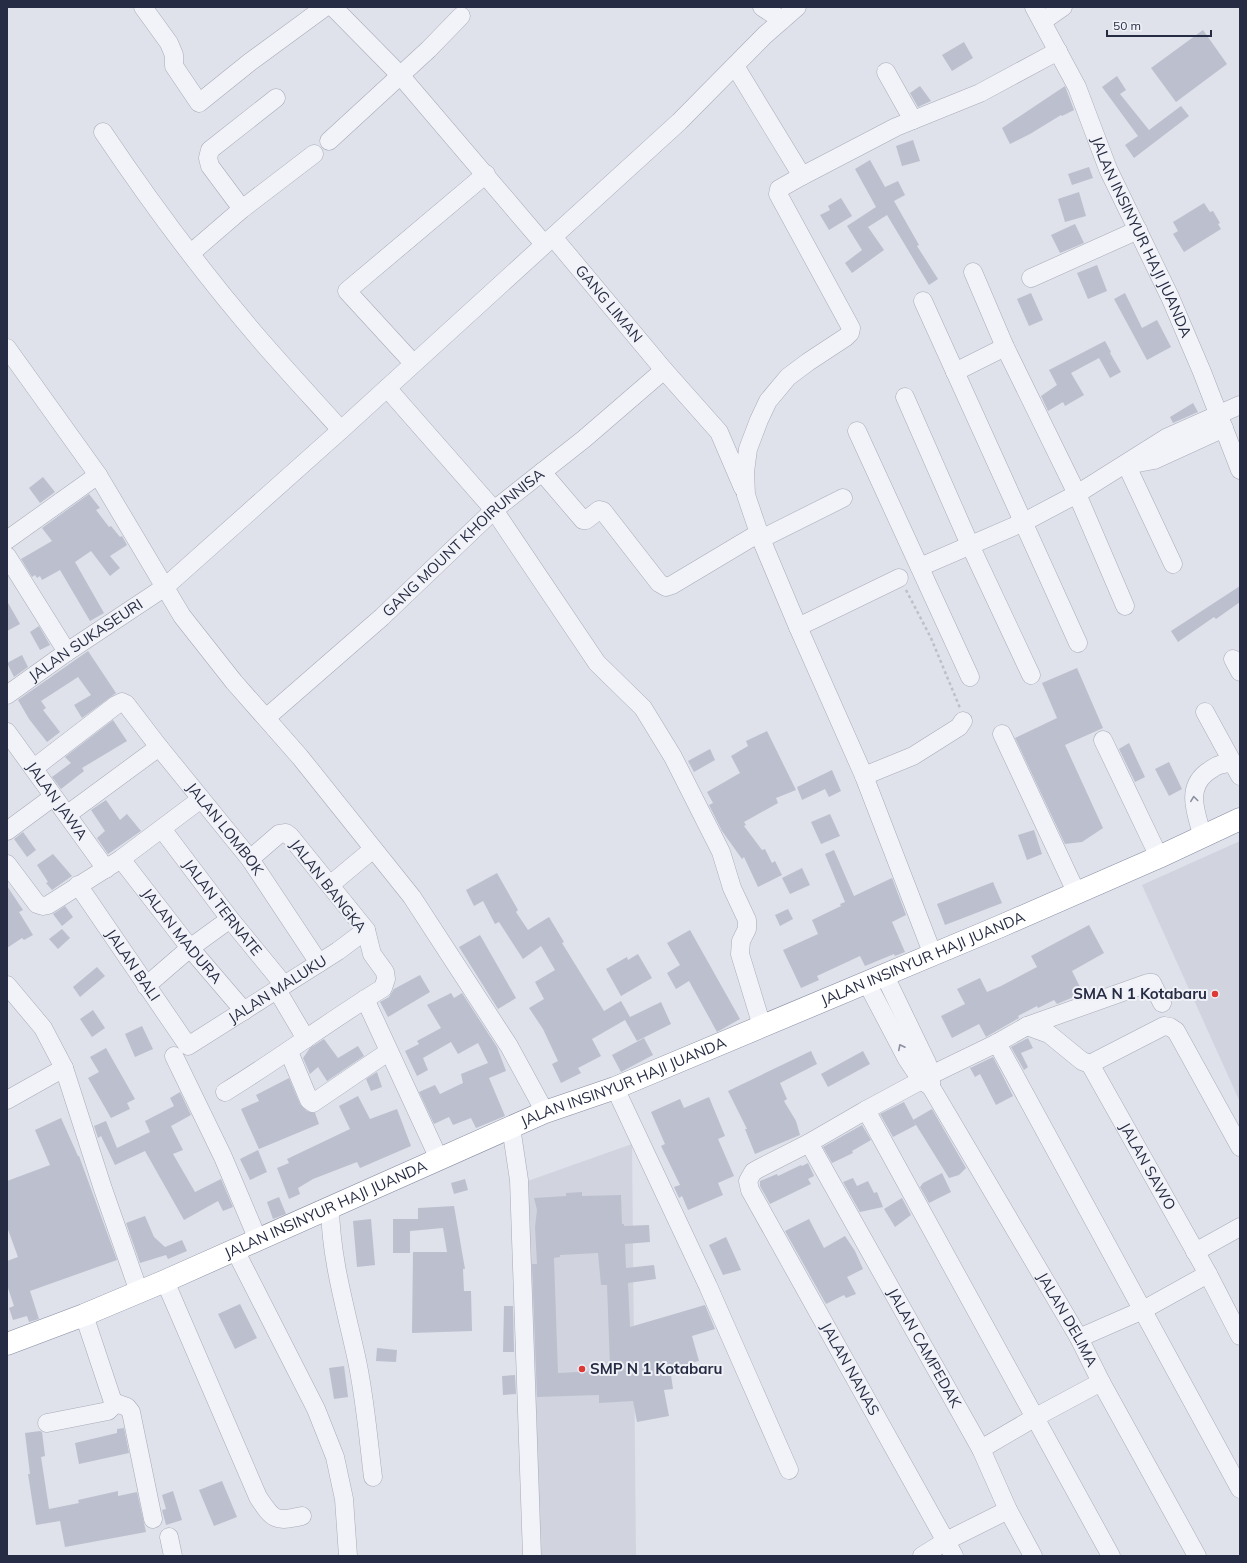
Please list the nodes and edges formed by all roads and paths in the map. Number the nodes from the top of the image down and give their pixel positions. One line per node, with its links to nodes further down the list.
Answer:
1 (143, 7): 2 (street)
2 (325, 7)
3 (333, 7): 13 (street, GANG LIMAN)
4 (762, 7): 9 (street)
5 (797, 7): 9 (street, JALAN SUKASEURI)
6 (1063, 7): 7 (street)
7 (1039, 14): 10 (street, JALAN INSINYUR HAJI JUANDA)
8 (461, 16): 13 (street)
9 (782, 20): 11 (street, JALAN SUKASEURI)
10 (1058, 51): 15 (street); 22 (street, JALAN INSINYUR HAJI JUANDA)
11 (734, 66): 20 (street); 23 (street, JALAN SUKASEURI)
12 (886, 72): 15 (street)
13 (400, 75): 17 (street); 19 (street, GANG LIMAN)
14 (276, 98): 21 (street)
15 (914, 120): 20 (street)
16 (103, 132): 24 (street)
17 (329, 141)
18 (314, 154): 21 (street)
19 (486, 174): 23 (street, GANG LIMAN); 30 (street)
20 (802, 176): 44 (street)
21 (242, 210): 24 (street)
22 (1138, 230): 26 (street); 36 (street, JALAN INSINYUR HAJI JUANDA)
23 (549, 240): 30 (street, JALAN SUKASEURI); 31 (street, GANG LIMAN)
24 (191, 253): 37 (street)
25 (973, 272): 28 (street)
26 (1031, 278)
27 (923, 301): 32 (street)
28 (1006, 347): 32 (street); 43 (street)
29 (7, 348): 42 (street)
30 (413, 363): 33 (street, JALAN SUKASEURI)
31 (664, 370): 41 (street, GANG MOUNT KHOIRUNNISA); 44 (street, GANG LIMAN)
32 (955, 372): 47 (street)
33 (387, 388): 37 (street, JALAN SUKASEURI); 46 (street)
34 (905, 398): 50 (street)
35 (1240, 405): 36 (street)
36 (1221, 421): 39 (street); 40 (street, JALAN INSINYUR HAJI JUANDA)
37 (341, 430): 55 (street, JALAN SUKASEURI)
38 (857, 431): 53 (street)
39 (1128, 462): 43 (street); 52 (street)
40 (1240, 470)
41 (542, 472): 46 (street, GANG MOUNT KHOIRUNNISA); 48 (street)
42 (98, 475): 49 (street); 55 (street)
43 (1077, 494): 47 (street); 56 (street)
44 (746, 495): 48 (street)
45 (843, 498): 48 (street)
46 (494, 510): 64 (street, GANG MOUNT KHOIRUNNISA); 100 (street)
47 (1024, 522): 50 (street); 58 (street)
48 (760, 536): 57 (street)
49 (7, 540)
50 (970, 545): 53 (street); 60 (street)
51 (7, 556): 59 (street)
52 (1173, 564)
53 (920, 567): 61 (street)
54 (899, 578): 57 (street); 65 (path)
55 (165, 587): 59 (street, JALAN SUKASEURI); 64 (street)
56 (1125, 606)
57 (798, 627): 72 (street)
58 (1078, 642)
59 (66, 652): 62 (street, JALAN SUKASEURI)
60 (1031, 675)
61 (970, 676)
62 (7, 695)
63 (1205, 712): 71 (street)
64 (266, 718): 80 (street)
65 (963, 721): 72 (street)
66 (7, 732): 70 (street, JALAN JAWA)
67 (1002, 734): 87 (street)
68 (1103, 740): 81 (street)
69 (159, 747): 70 (street, JALAN LOMBOK); 74 (street, JALAN LOMBOK); 75 (street)
70 (34, 768): 73 (street, JALAN JAWA)
71 (1236, 770): 79 (street, one-way to 71)
72 (864, 776): 91 (street)
73 (53, 797): 75 (street, JALAN JAWA); 78 (street)
74 (201, 799): 77 (street); 82 (street, JALAN LOMBOK)
75 (68, 814): 84 (street, JALAN JAWA)
76 (1240, 819): 79 (highway, JALAN INSINYUR HAJI JUANDA)
77 (162, 829): 84 (street); 88 (street, JALAN TERNATE)
78 (7, 831)
79 (1202, 838): 81 (highway, JALAN INSINYUR HAJI JUANDA)
80 (372, 850): 86 (street); 114 (street)
81 (1160, 857): 87 (highway, JALAN INSINYUR HAJI JUANDA)
82 (250, 859): 86 (street, JALAN BANGKA); 92 (street, JALAN LOMBOK)
83 (7, 864): 85 (street)
84 (114, 864): 85 (street); 90 (street, JALAN MADURA)
85 (78, 885): 95 (street, JALAN BALI)
86 (330, 885): 89 (street, JALAN BANGKA)
87 (1077, 894): 91 (highway, JALAN INSINYUR HAJI JUANDA)
88 (230, 919): 90 (street); 96 (street, JALAN TERNATE)
89 (366, 930): 92 (street, JALAN MALUKU); 97 (street, JALAN BANGKA)
90 (190, 948): 95 (street); 99 (street, JALAN MADURA)
91 (933, 955): 93 (highway, JALAN INSINYUR HAJI JUANDA)
92 (319, 963): 96 (street, JALAN MALUKU)
93 (876, 980): 100 (highway, JALAN INSINYUR HAJI JUANDA); 109 (street, JALAN DELIMA)
94 (7, 985): 108 (street)
95 (146, 986): 104 (street, JALAN BALI)
96 (280, 987): 99 (street, JALAN MALUKU); 102 (street, JALAN TERNATE)
97 (365, 999): 102 (street); 106 (street)
98 (1162, 1003): 101 (street)
99 (244, 1011): 104 (street, JALAN MALUKU)
100 (762, 1026): 110 (highway, JALAN INSINYUR HAJI JUANDA)
101 (1027, 1026): 103 (street); 107 (street, JALAN SAWO)
102 (306, 1039): 105 (street)
103 (997, 1043): 109 (street); 128 (street)
104 (181, 1051): 122 (street, JALAN BALI)
105 (289, 1052): 106 (street); 111 (street)
106 (388, 1052): 118 (street)
107 (1090, 1064): 117 (street); 124 (street, JALAN SAWO)
108 (64, 1068): 112 (street); 127 (street)
109 (928, 1081): 113 (street); 131 (street, JALAN DELIMA)
110 (615, 1088): 114 (highway, JALAN INSINYUR HAJI JUANDA); 138 (street)
111 (225, 1092)
112 (7, 1100)
113 (866, 1110): 116 (street); 135 (street)
114 (545, 1112): 115 (highway, JALAN INSINYUR HAJI JUANDA)
115 (506, 1130): 118 (highway, JALAN INSINYUR HAJI JUANDA); 119 (street); 148 (street)
116 (809, 1143): 137 (street, JALAN CAMPEDAK); 145 (street, JALAN NANAS)
117 (1240, 1147)
118 (439, 1159): 120 (highway, JALAN INSINYUR HAJI JUANDA)
119 (505, 1170)
120 (330, 1208): 122 (highway, JALAN INSINYUR HAJI JUANDA); 139 (street)
121 (1240, 1228): 124 (street)
122 (258, 1240): 123 (highway, JALAN INSINYUR HAJI JUANDA)
123 (235, 1250): 126 (highway, JALAN INSINYUR HAJI JUANDA); 146 (street)
124 (1196, 1252): 125 (street, JALAN SAWO)
125 (1208, 1274): 128 (street); 130 (street, JALAN SAWO)
126 (165, 1281): 127 (highway, JALAN INSINYUR HAJI JUANDA); 142 (street)
127 (139, 1292): 129 (highway, JALAN INSINYUR HAJI JUANDA)
128 (1143, 1310): 131 (street); 140 (street)
129 (84, 1315): 132 (highway, JALAN INSINYUR HAJI JUANDA); 134 (street)
130 (1240, 1336)
131 (1080, 1338): 133 (street, JALAN DELIMA)
132 (7, 1344)
133 (1101, 1382): 135 (street); 152 (street, JALAN DELIMA)
134 (113, 1402): 136 (street); 143 (street)
135 (1034, 1418): 137 (street); 151 (street)
136 (47, 1423)
137 (981, 1450): 141 (street, JALAN CAMPEDAK)
138 (789, 1470)
139 (373, 1477)
140 (1240, 1489)
141 (1008, 1510): 145 (street); 150 (street, JALAN CAMPEDAK)
142 (302, 1516)
143 (153, 1519)
144 (169, 1537): 147 (street)
145 (950, 1549): 149 (street)
146 (342, 1554)
147 (173, 1556)
148 (532, 1556)
149 (922, 1556)
150 (1033, 1556)
151 (1111, 1556)
152 (1197, 1556)

